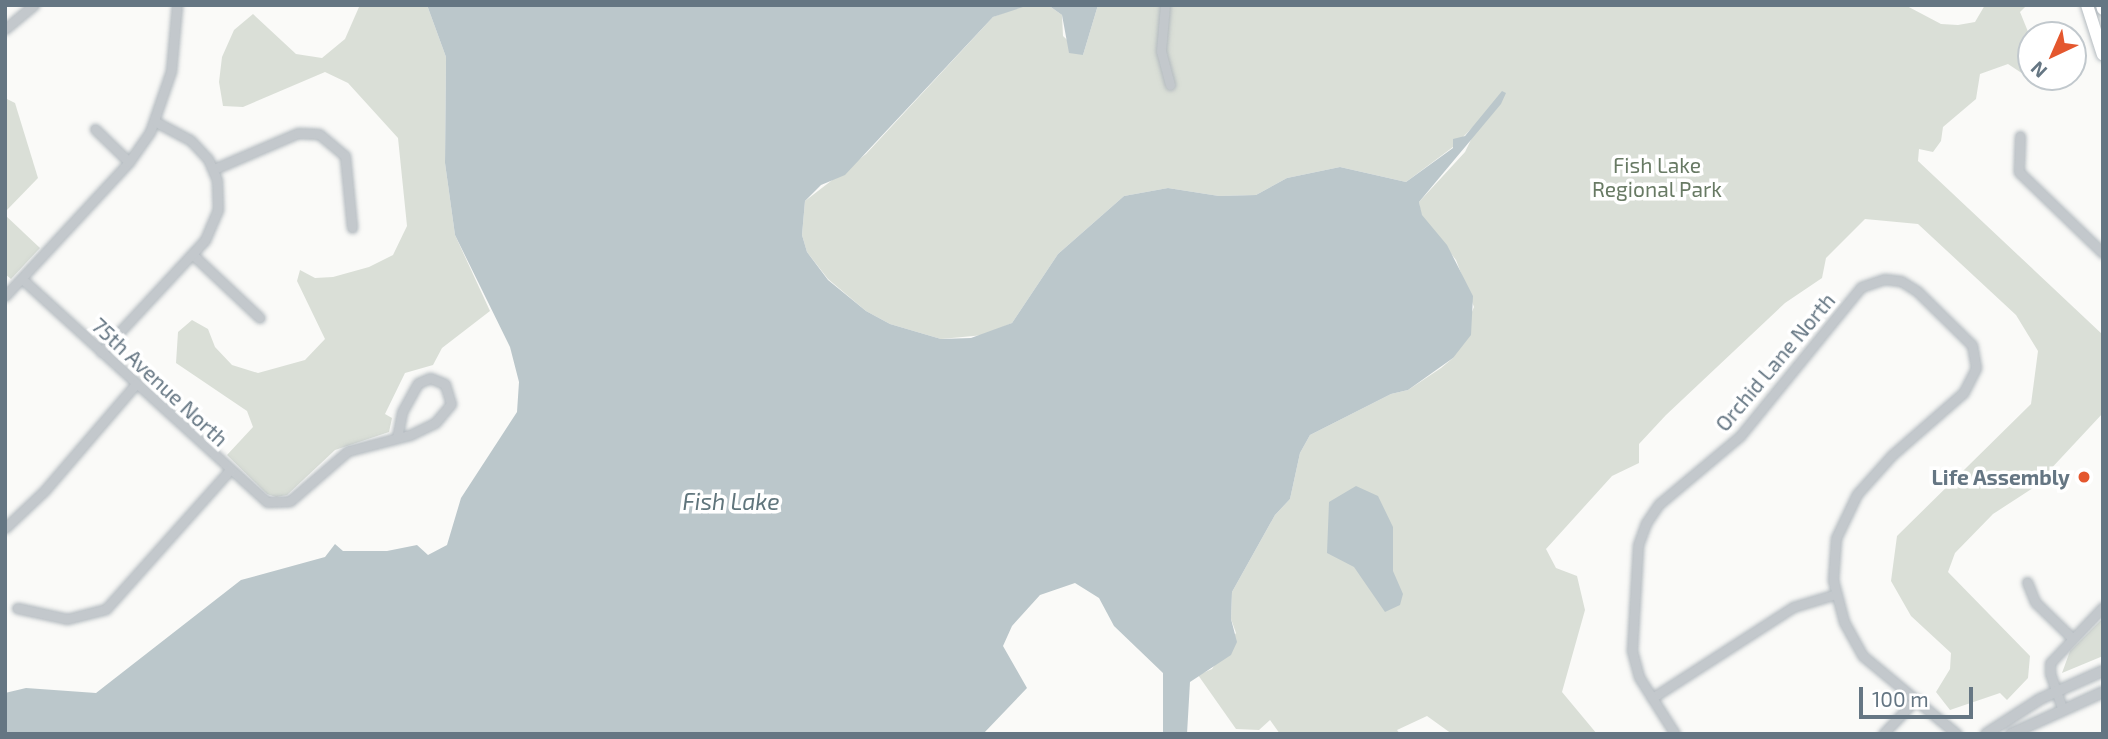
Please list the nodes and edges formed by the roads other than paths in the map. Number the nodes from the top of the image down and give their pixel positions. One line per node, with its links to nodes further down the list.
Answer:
1 (34, 5): 5 (street)
2 (177, 5): 8 (street)
3 (1165, 5): 7 (street)
4 (2087, 5): 6 (main road)
5 (5, 29)
6 (2103, 55)
7 (1170, 85)
8 (156, 122): 11 (street); 12 (street)
9 (95, 129): 11 (street)
10 (2020, 136): 15 (street)
11 (129, 162): 18 (street)
12 (214, 169): 13 (street); 17 (street)
13 (352, 228)
14 (2103, 236): 15 (street)
15 (2094, 245): 16 (street)
16 (2103, 253)
17 (192, 254): 20 (street); 21 (street)
18 (22, 279): 19 (street); 21 (street, 75th Avenue North)
19 (5, 296)
20 (260, 318)
21 (101, 352): 22 (street, 75th Avenue North)
22 (136, 384): 24 (street, 75th Avenue North); 25 (street)
23 (397, 437): 23 (street); 24 (street, 75th Avenue North)
24 (230, 470): 29 (street)
25 (5, 528)
26 (2027, 582): 30 (street)
27 (1836, 594): 34 (street); 34 (street, Orchid Lane North); 35 (street)
28 (2103, 607): 30 (street)
29 (17, 608)
30 (2072, 638): 32 (street)
31 (2103, 671): 32 (street)
32 (2055, 692): 36 (street); 40 (street)
33 (2103, 692): 36 (street)
34 (1652, 698): 37 (street, Orchid Lane North)
35 (1916, 699): 38 (street); 39 (street)
36 (2062, 708): 41 (street)
37 (1675, 734)
38 (1883, 734)
39 (1957, 734)
40 (1986, 734)
41 (2011, 734)

